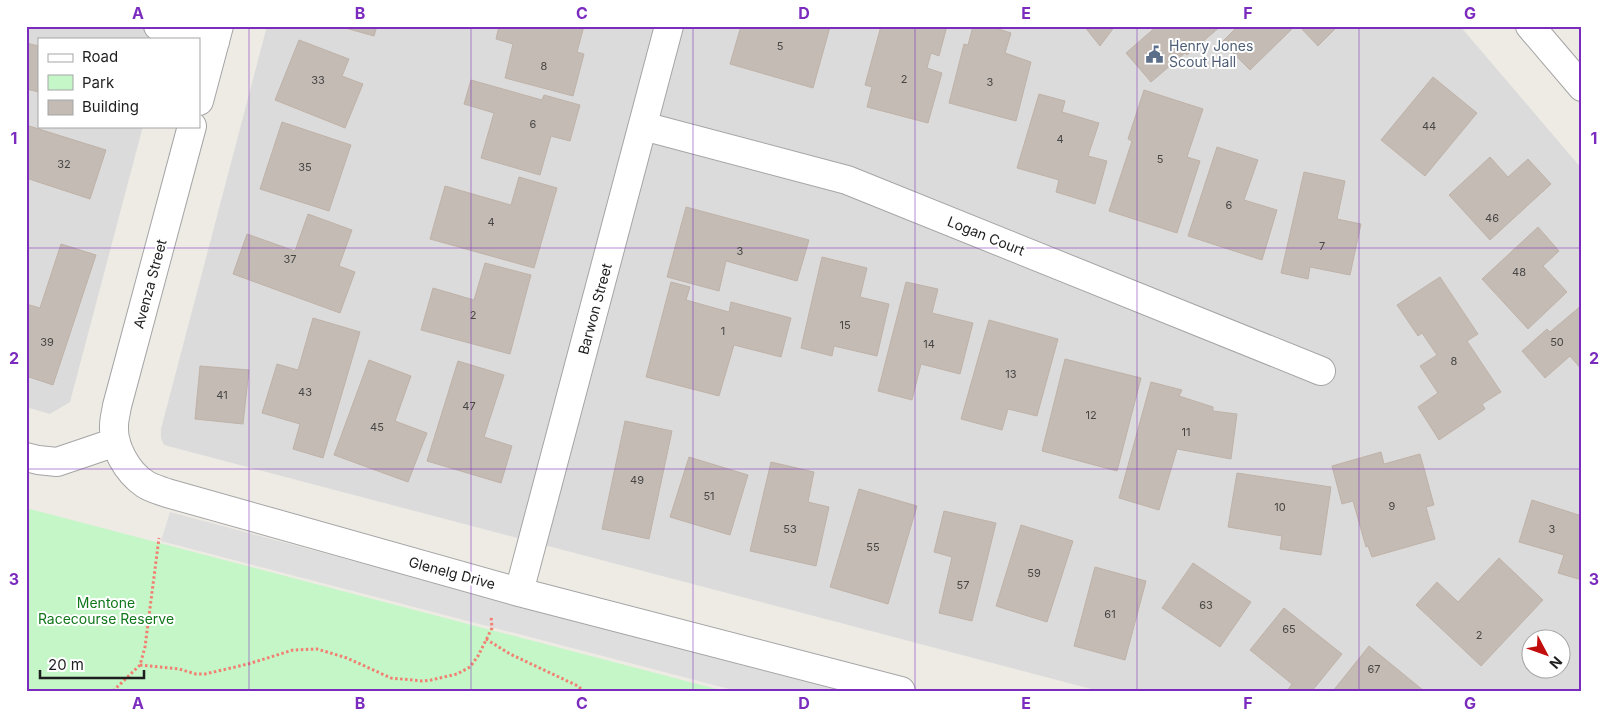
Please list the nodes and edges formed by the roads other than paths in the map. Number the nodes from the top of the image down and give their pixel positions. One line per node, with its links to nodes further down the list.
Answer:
1 (158, 26): 4 (street)
2 (669, 26): 7 (street, Barwon Street)
3 (1530, 26): 5 (street)
4 (217, 34): 6 (street)
5 (1582, 87)
6 (200, 97)
7 (643, 126): 9 (street, Logan Court); 12 (street, Barwon Street)
8 (191, 128): 10 (street, Avenza Street)
9 (1321, 371)
10 (116, 442): 11 (street); 12 (street, Glenelg Drive)
11 (26, 457)
12 (520, 592): 13 (street, Glenelg Drive)
13 (902, 691)

